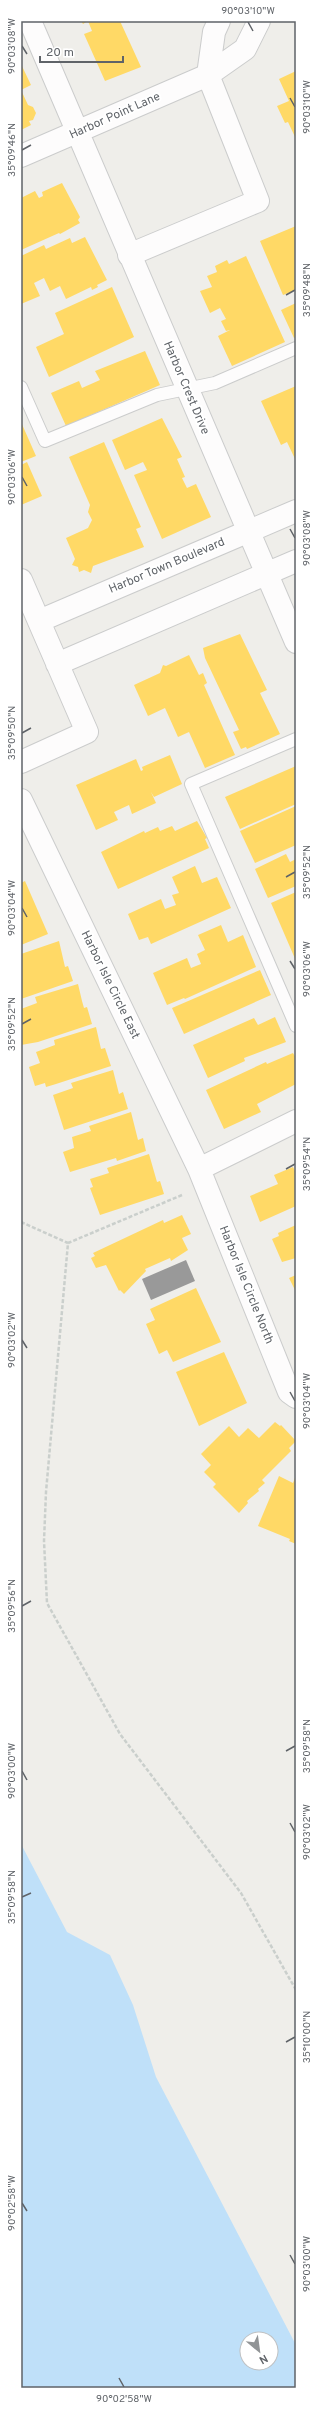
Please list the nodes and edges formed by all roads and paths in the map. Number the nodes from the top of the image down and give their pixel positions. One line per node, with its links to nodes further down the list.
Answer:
1 (30, 21): 5 (street, Harbor Crest Drive)
2 (219, 21): 4 (street)
3 (259, 21): 4 (street, Harbor Point Lane)
4 (208, 75): 5 (street, Harbor Point Lane); 7 (street)
5 (79, 132): 6 (street, Harbor Point Lane); 7 (street, Harbor Crest Drive)
6 (21, 156)
7 (129, 255): 10 (street, Harbor Crest Drive)
8 (296, 348): 10 (lane)
9 (21, 387): 10 (lane)
10 (187, 389): 12 (street, Harbor Crest Drive)
11 (296, 511): 12 (street, Harbor Town Boulevard)
12 (248, 532): 14 (street, Harbor Crest Drive); 16 (street, Harbor Town Boulevard)
13 (296, 562): 14 (street)
14 (266, 574): 17 (street, Harbor Crest Drive); 18 (street)
15 (21, 580): 16 (street)
16 (39, 621): 18 (street)
17 (296, 642)
18 (57, 664): 20 (street)
19 (296, 739): 22 (lane)
20 (21, 762)
21 (21, 800): 24 (street, Harbor Isle Circle East)
22 (296, 1026)
23 (296, 1121): 24 (street)
24 (203, 1177): 26 (path); 27 (street, Harbor Isle Circle North)
25 (21, 1222): 26 (path)
26 (68, 1243): 28 (path)
27 (296, 1397)
28 (296, 1990)

